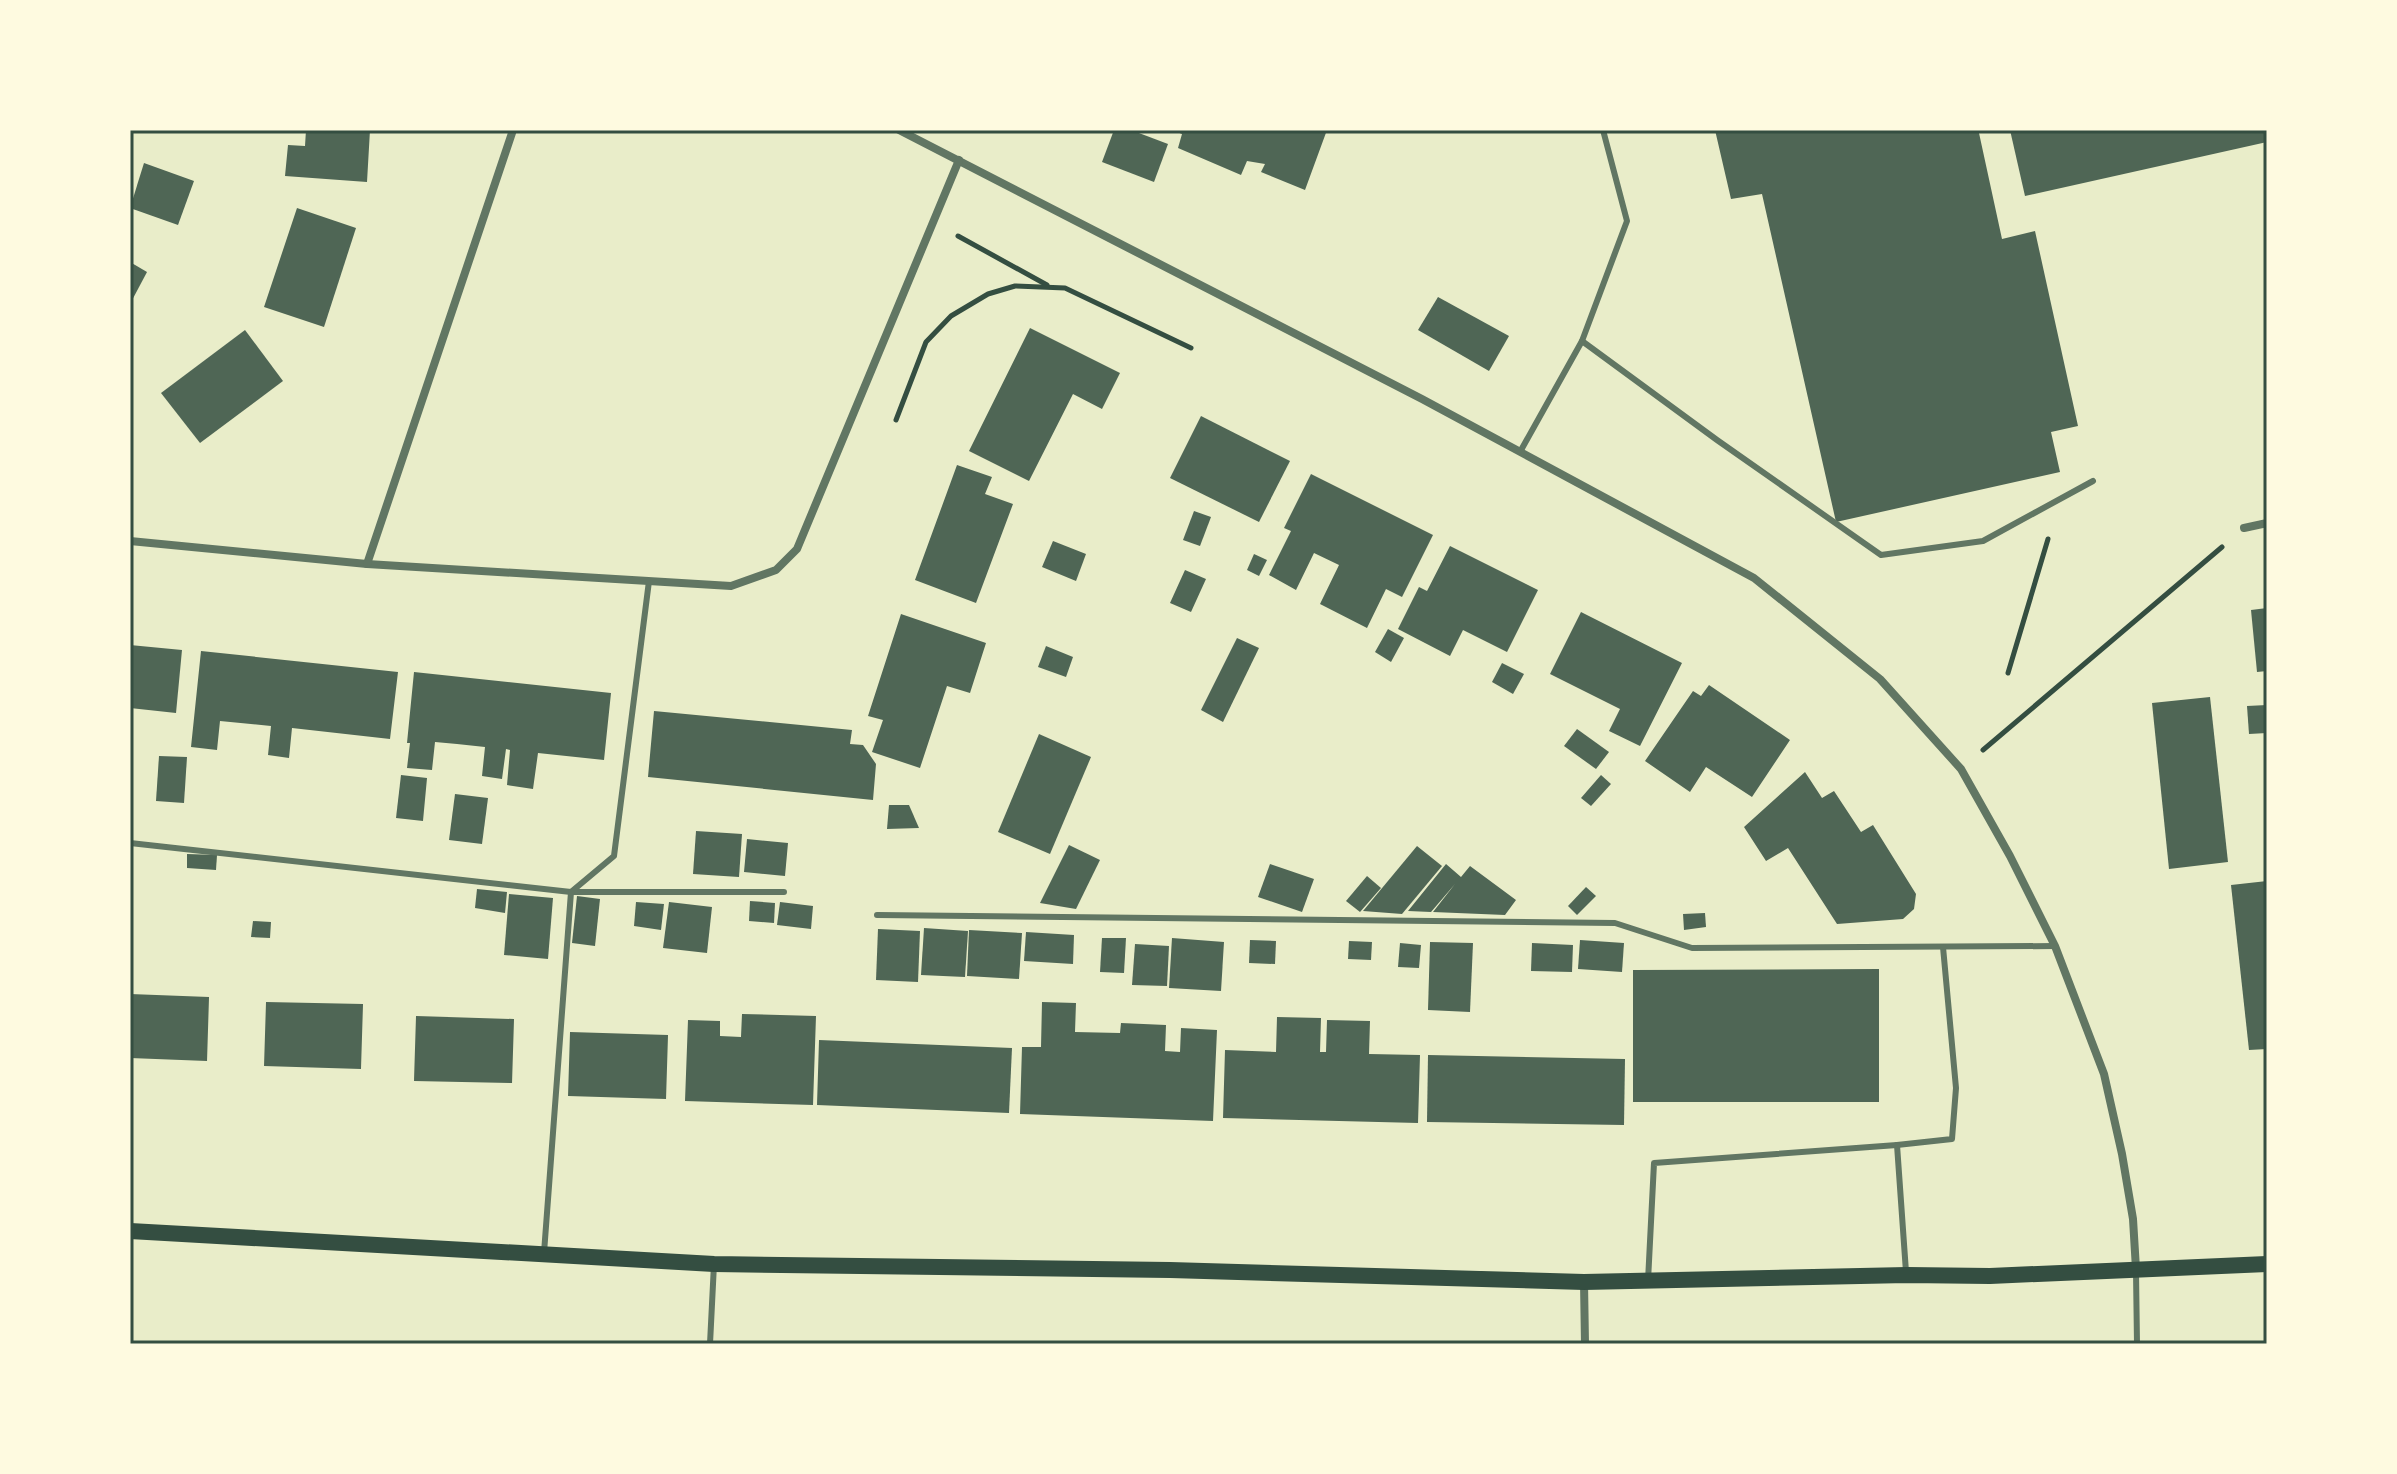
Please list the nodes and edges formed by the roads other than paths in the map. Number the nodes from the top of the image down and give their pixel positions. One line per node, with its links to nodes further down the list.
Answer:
1 (513, 130): 11 (street)
2 (899, 130): 4 (street)
3 (1603, 130): 5 (lane)
4 (959, 160): 6 (street); 12 (street)
5 (1582, 341): 6 (lane); 7 (lane)
6 (1520, 452): 17 (street)
7 (2093, 481)
8 (2267, 523): 9 (street)
9 (2244, 528)
10 (130, 541): 11 (street)
11 (367, 564): 12 (street)
12 (649, 581): 14 (lane)
13 (130, 843): 14 (lane)
14 (571, 892): 15 (lane); 21 (lane)
15 (784, 892)
16 (877, 915): 18 (lane)
17 (2055, 946): 18 (lane); 24 (street)
18 (1943, 947): 19 (lane)
19 (1897, 1145): 25 (lane); 26 (lane)
20 (130, 1231): 21 (main road)
21 (544, 1256): 22 (main road)
22 (714, 1264): 27 (main road); 28 (lane)
23 (2267, 1264): 24 (main road)
24 (2136, 1269): 25 (main road); 30 (lane)
25 (1907, 1275): 26 (main road)
26 (1648, 1281): 27 (main road)
27 (1584, 1282): 29 (street)
28 (710, 1344)
29 (1585, 1344)
30 (2137, 1344)

